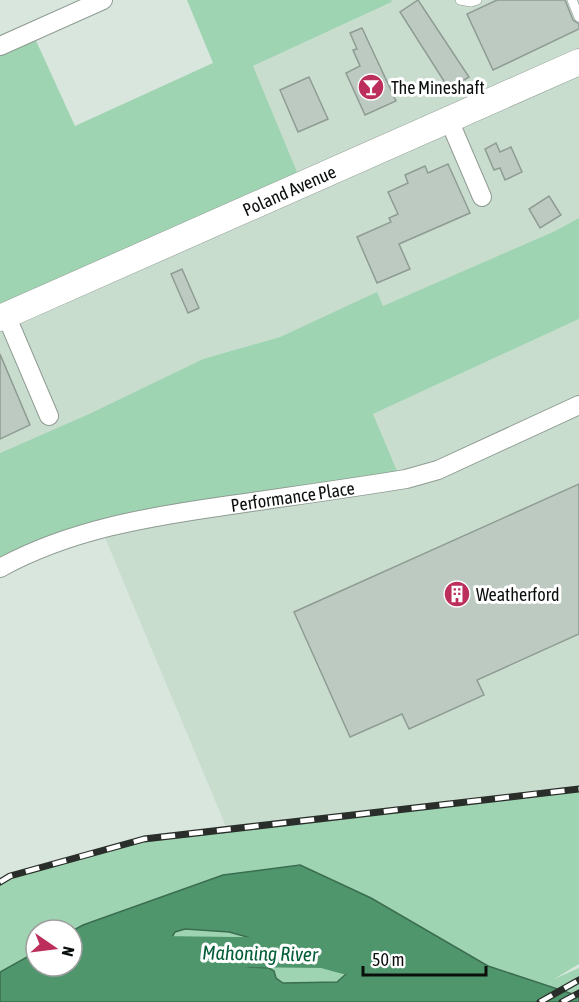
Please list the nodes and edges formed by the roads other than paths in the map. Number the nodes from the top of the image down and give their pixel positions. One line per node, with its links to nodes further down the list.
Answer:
1 (103, 0): 6 (street)
2 (460, 0): 3 (lane)
3 (477, 0)
4 (572, 0): 5 (lane)
5 (579, 17)
6 (0, 46)
7 (579, 62): 8 (main road, Poland Avenue)
8 (449, 120): 9 (street); 10 (main road, Poland Avenue)
9 (483, 197)
10 (3, 316): 12 (street)
11 (579, 405): 13 (street, Performance Place)
12 (49, 416)
13 (0, 568)

